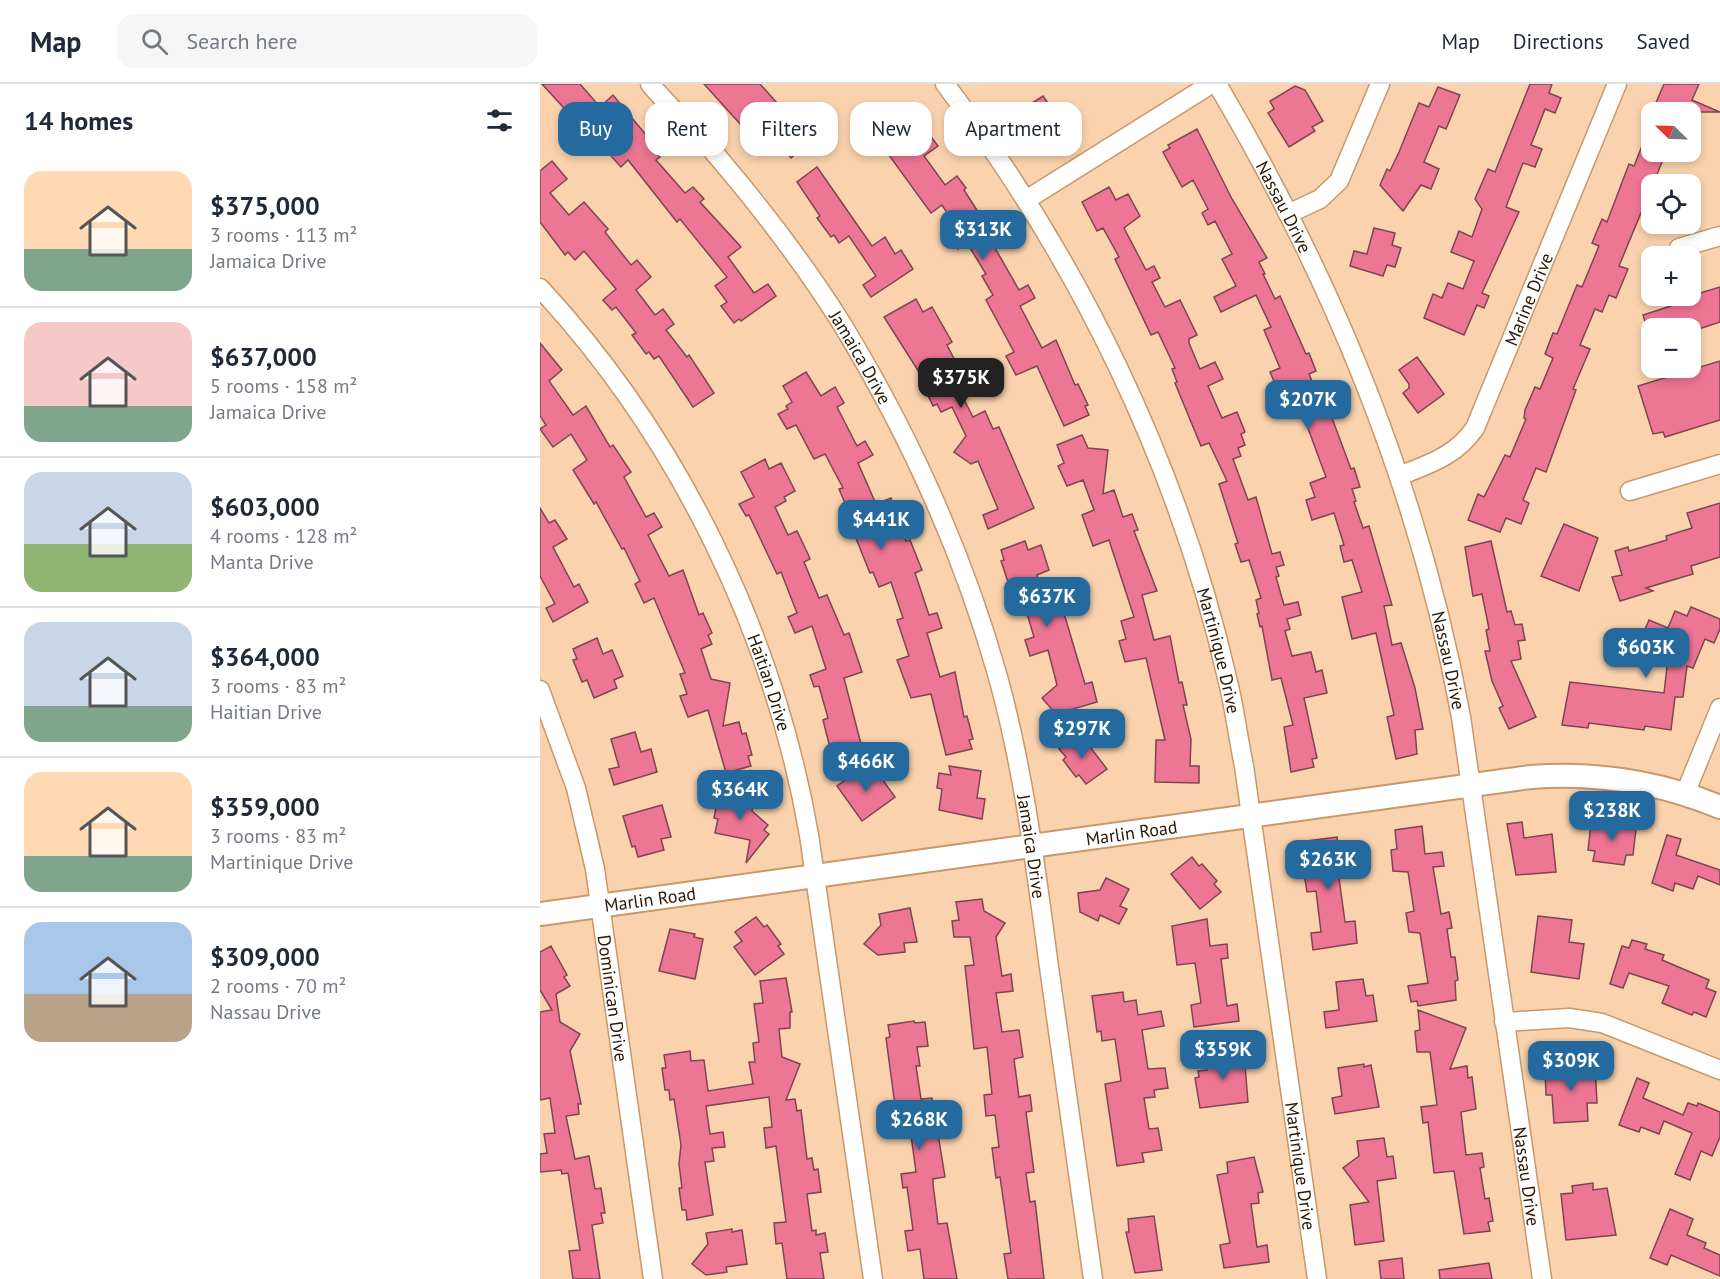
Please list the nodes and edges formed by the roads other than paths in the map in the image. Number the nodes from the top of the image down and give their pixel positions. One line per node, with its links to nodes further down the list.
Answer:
1 (650, 84): 21 (street, Jamaica Drive)
2 (945, 84): 7 (street, Martinique Drive)
3 (1211, 84): 7 (street)
4 (1217, 84): 8 (street, Nassau Drive)
5 (1380, 84): 8 (street)
6 (1617, 84): 13 (street, Marine Drive)
7 (1026, 200): 20 (street, Martinique Drive)
8 (1288, 214): 13 (street, Nassau Drive)
9 (1720, 236): 10 (street)
10 (1686, 246)
11 (540, 288): 22 (street, Haitian Drive)
12 (1720, 464): 14 (street)
13 (1399, 476): 17 (street, Nassau Drive)
14 (1630, 491)
15 (540, 690): 23 (street, Dominican Drive)
16 (1720, 708): 18 (street)
17 (1471, 785): 18 (street, Marlin Road); 20 (street, Marlin Road); 25 (street, Nassau Drive)
18 (1685, 794): 19 (street, Marlin Road)
19 (1720, 807)
20 (1251, 816): 21 (street, Marlin Road); 30 (street, Martinique Drive)
21 (1032, 846): 22 (street, Marlin Road); 29 (street, Jamaica Drive)
22 (816, 877): 23 (street, Marlin Road); 28 (street, Haitian Drive)
23 (600, 905): 24 (street, Marlin Road); 27 (street, Dominican Drive)
24 (540, 914)
25 (1504, 1022): 26 (street); 31 (street, Nassau Drive)
26 (1720, 1070)
27 (653, 1279)
28 (873, 1279)
29 (1093, 1279)
30 (1317, 1279)
31 (1542, 1279)

